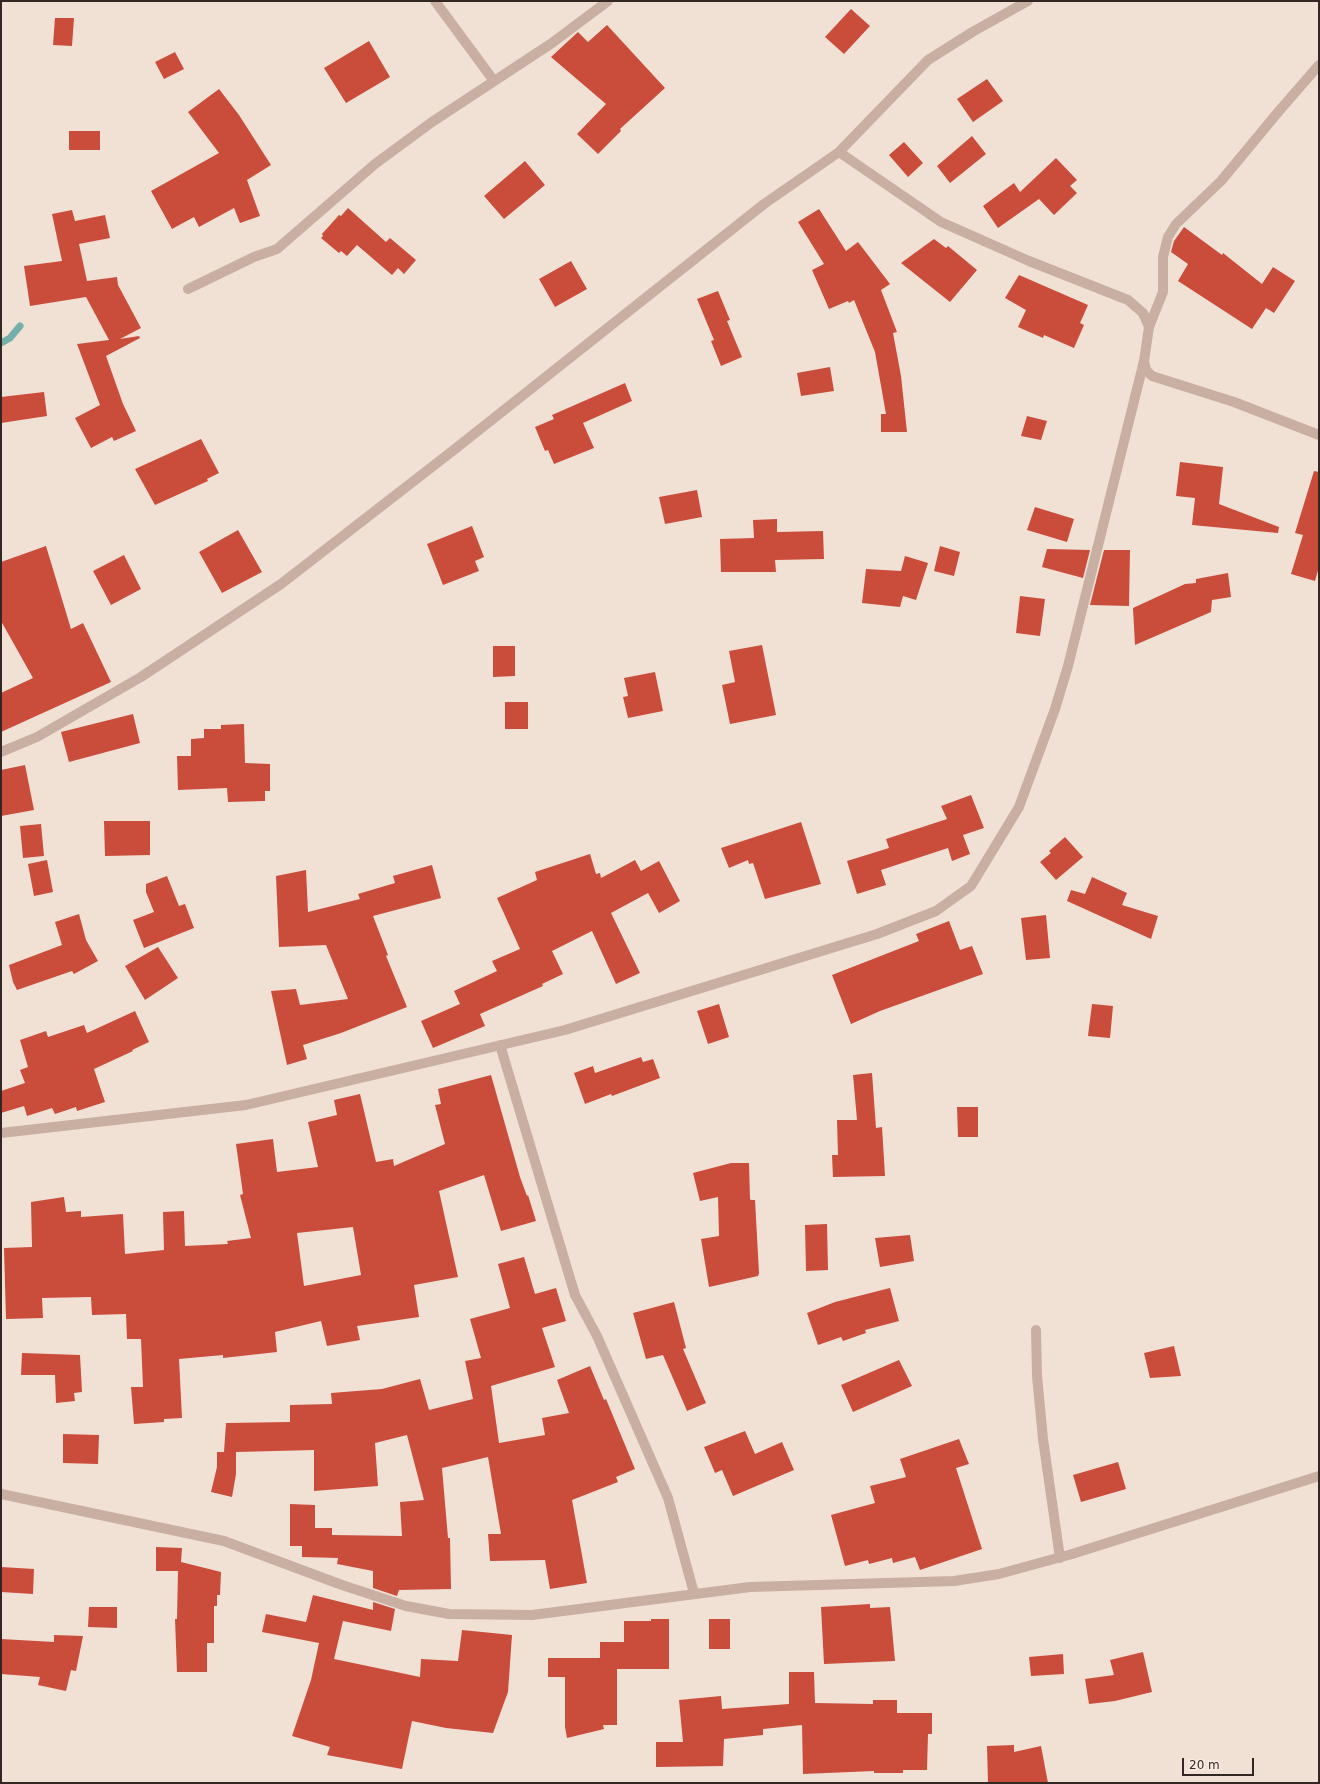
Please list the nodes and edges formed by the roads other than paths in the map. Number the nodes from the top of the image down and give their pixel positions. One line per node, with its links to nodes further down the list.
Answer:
1 (435, 1): 5 (street)
2 (608, 1): 5 (street)
3 (1028, 1): 6 (street)
4 (1319, 65): 8 (street)
5 (494, 81): 7 (street)
6 (838, 152): 8 (street); 11 (street)
7 (188, 288)
8 (1149, 327): 9 (street)
9 (1144, 361): 10 (street); 12 (street)
10 (1319, 435)
11 (1, 752)
12 (500, 1045): 13 (street); 18 (street)
13 (1, 1133)
14 (1036, 1330): 17 (street)
15 (1319, 1476): 17 (street)
16 (1, 1494): 18 (street)
17 (1060, 1558): 18 (street)
18 (694, 1593)

